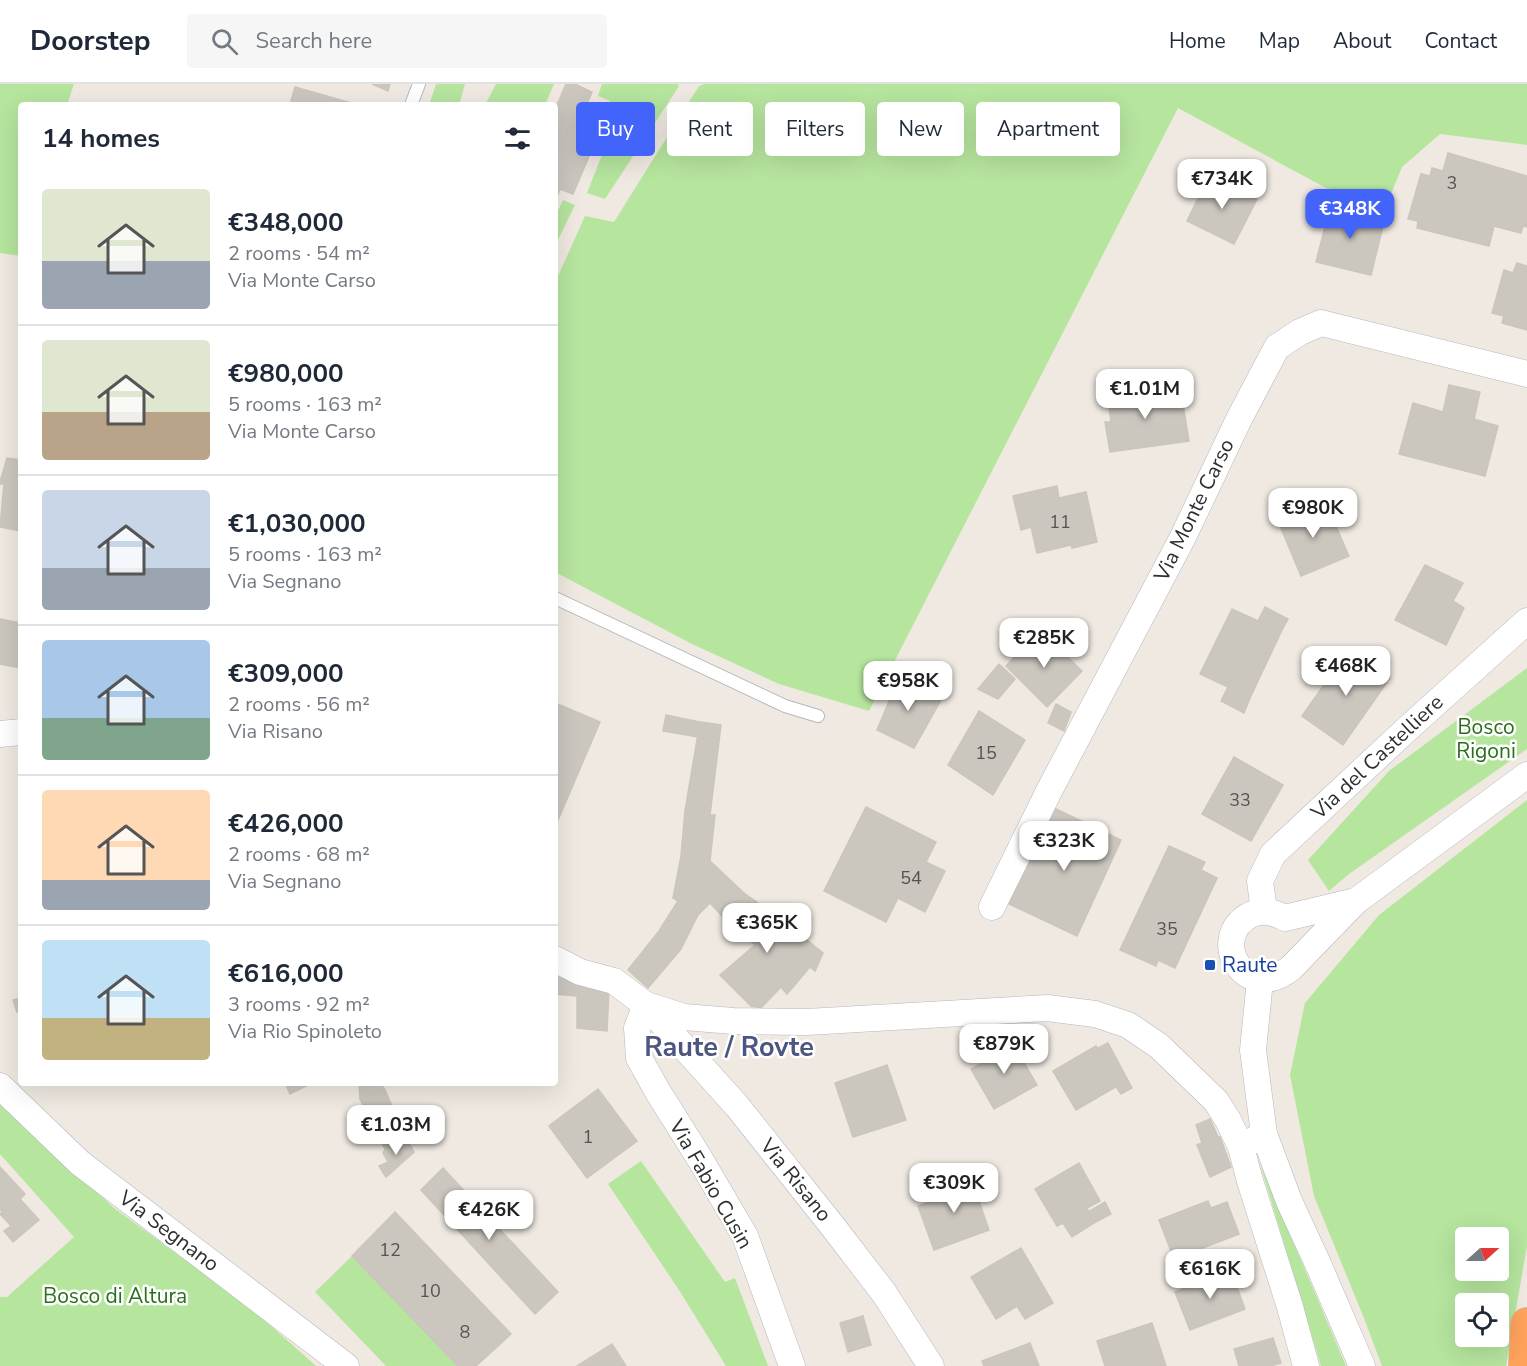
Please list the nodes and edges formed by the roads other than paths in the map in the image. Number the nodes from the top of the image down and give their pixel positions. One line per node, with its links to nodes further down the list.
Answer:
1 (419, 84): 2 (lane)
2 (412, 102)
3 (1527, 374): 11 (street, Via Monte Carso)
4 (558, 599): 6 (lane)
5 (1527, 621): 12 (street, Via del Castelliere)
6 (818, 716)
7 (18, 732): 8 (street)
8 (0, 734)
9 (1527, 775): 10 (street)
10 (1356, 901): 12 (street); 14 (street)
11 (992, 907)
12 (1275, 914): 14 (street, Via del Castelliere); 15 (street)
13 (558, 961): 16 (street)
14 (1292, 968): 15 (street)
15 (1260, 980): 18 (street)
16 (646, 1005): 19 (street); 22 (street, Via Fabio Cusin); 23 (street, Via Risano)
17 (0, 1086): 21 (street, Via Segnano)
18 (1264, 1134): 19 (street); 25 (street)
19 (1241, 1147): 24 (street)
20 (1527, 1324): 26 (highway)
21 (346, 1366)
22 (792, 1366)
23 (931, 1366)
24 (1306, 1366)
25 (1362, 1366)
26 (1525, 1366)

